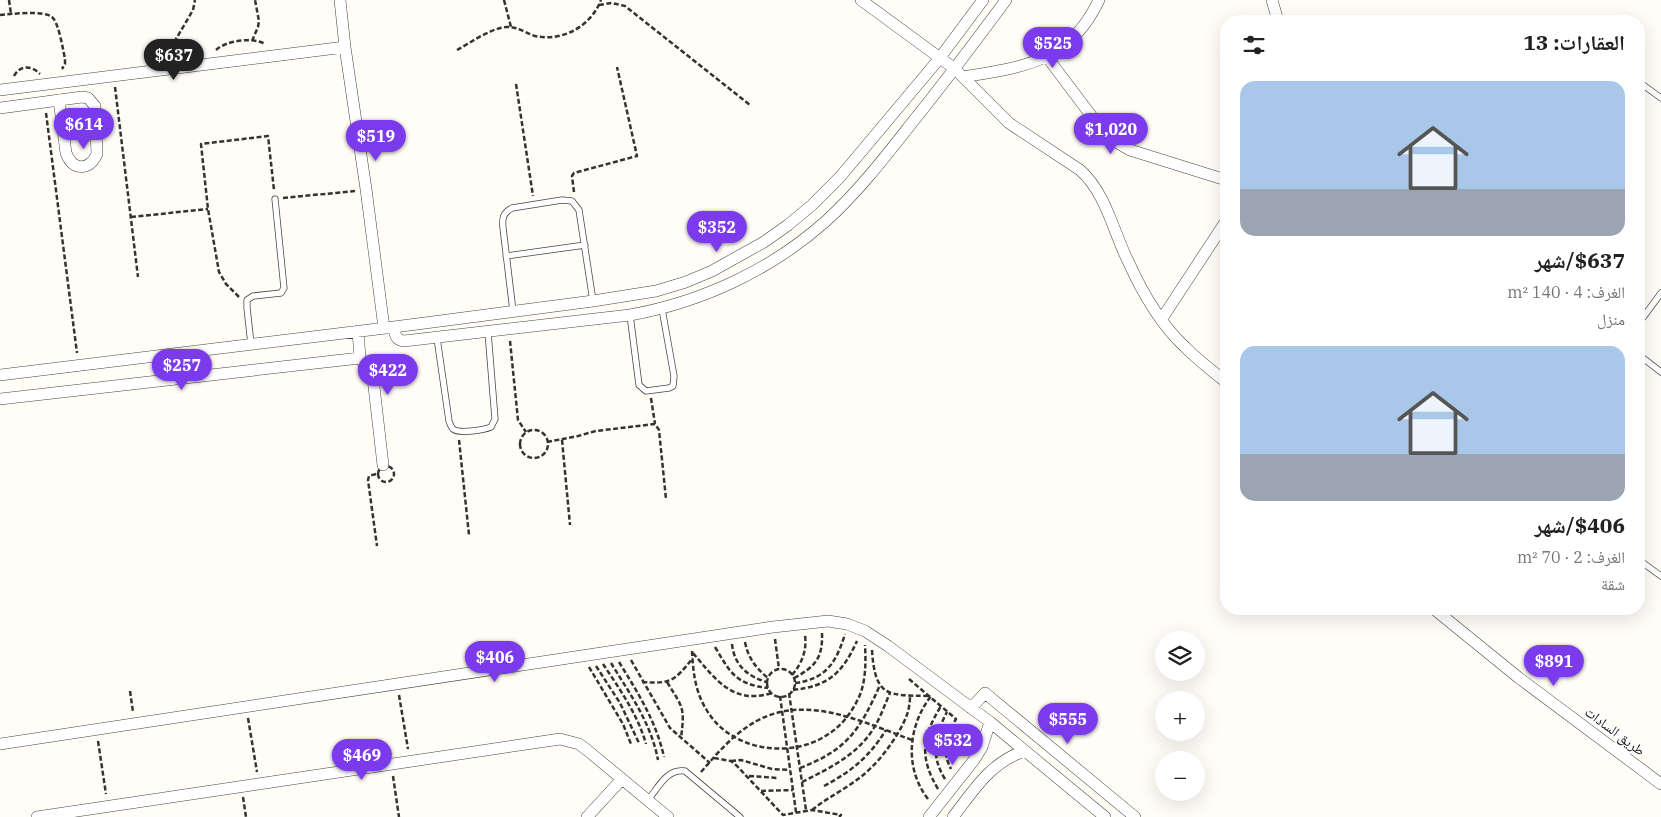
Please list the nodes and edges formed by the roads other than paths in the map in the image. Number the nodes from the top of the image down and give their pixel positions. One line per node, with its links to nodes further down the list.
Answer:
1 (340, 0): 8 (street)
2 (861, 0): 10 (street)
3 (983, 0): 10 (street)
4 (1006, 0): 11 (street)
5 (1099, 0): 9 (street)
6 (1272, 0): 7 (street)
7 (1276, 15)
8 (345, 47): 13 (street); 29 (street)
9 (1047, 57): 11 (street); 17 (street)
10 (939, 59): 11 (street); 23 (street)
11 (959, 73): 24 (street); 28 (street)
12 (1645, 86): 14 (lane)
13 (0, 90)
14 (1661, 98)
15 (59, 100): 15 (street); 16 (street)
16 (0, 108)
17 (1220, 178)
18 (274, 199): 33 (lane)
19 (1220, 230): 28 (street)
20 (585, 246): 21 (lane); 21 (lane); 23 (lane)
21 (506, 256): 25 (lane)
22 (1661, 294): 26 (lane)
23 (594, 301): 25 (street)
24 (662, 309): 27 (street); 27 (lane)
25 (513, 312): 29 (street)
26 (1645, 315)
27 (630, 316): 31 (street)
28 (1161, 320): 38 (street)
29 (389, 328): 30 (street); 32 (street)
30 (358, 331): 33 (street); 34 (street)
31 (488, 332): 32 (street); 32 (lane)
32 (437, 338)
33 (250, 344): 37 (street)
34 (360, 358): 39 (street); 40 (street)
35 (1645, 360): 36 (lane)
36 (1661, 372)
37 (0, 375)
38 (1220, 377)
39 (0, 398)
40 (380, 470)
41 (1645, 564): 42 (lane)
42 (1661, 576)
43 (1441, 615): 51 (street, طريق السادات)
44 (972, 708): 45 (street); 46 (street); 60 (street)
45 (990, 722): 47 (street); 48 (street)
46 (0, 744)
47 (1024, 751): 49 (street); 59 (street)
48 (974, 760): 49 (street); 53 (street)
49 (989, 772): 58 (street)
50 (622, 778): 52 (street); 54 (street); 55 (street)
51 (1661, 784)
52 (648, 800): 56 (street); 57 (lane)
53 (932, 813)
54 (37, 817)
55 (587, 817)
56 (668, 817)
57 (740, 817)
58 (953, 817)
59 (1105, 817)
60 (1135, 817)

